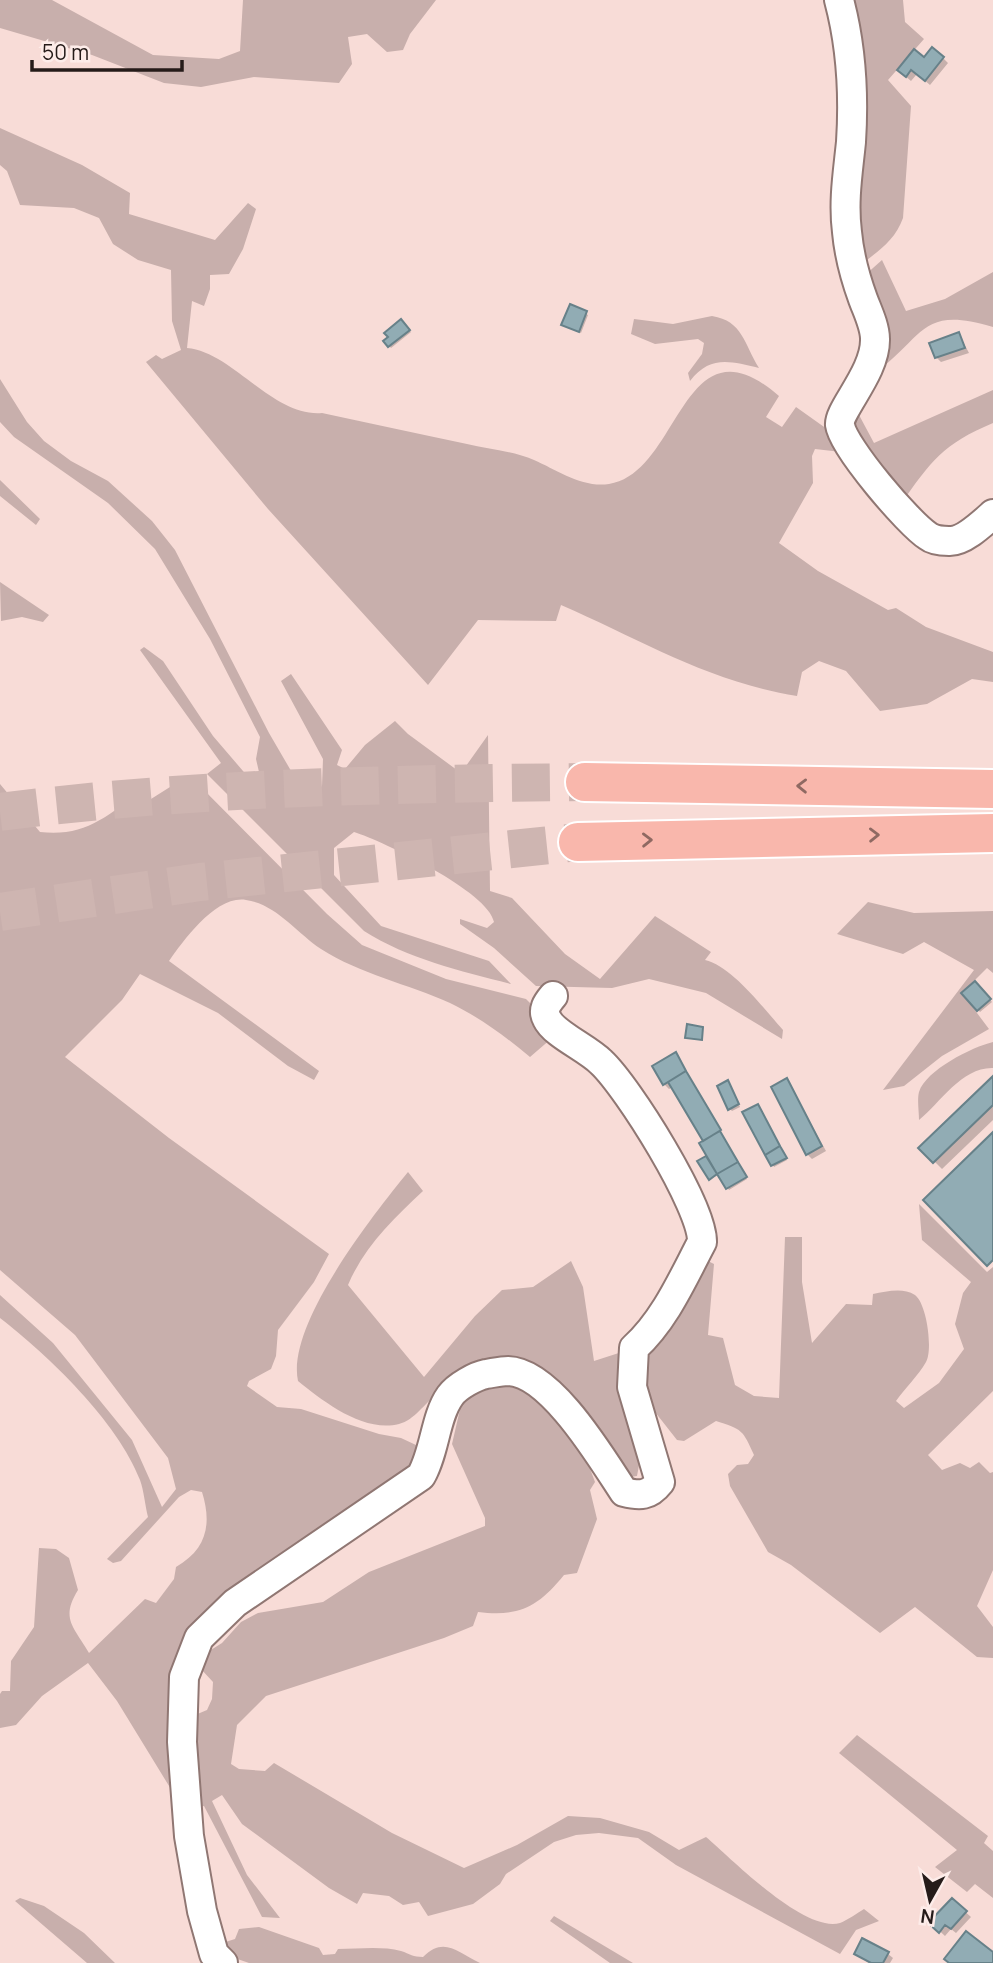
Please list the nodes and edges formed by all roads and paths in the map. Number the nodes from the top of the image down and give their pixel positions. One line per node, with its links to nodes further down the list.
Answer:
1 (839, 0): 2 (street)
2 (993, 514)
3 (586, 782): 4 (highway, one-way to 3)
4 (993, 789)
5 (993, 833): 6 (highway, one-way to 5)
6 (579, 842)
7 (553, 996): 8 (street)
8 (223, 1963)

